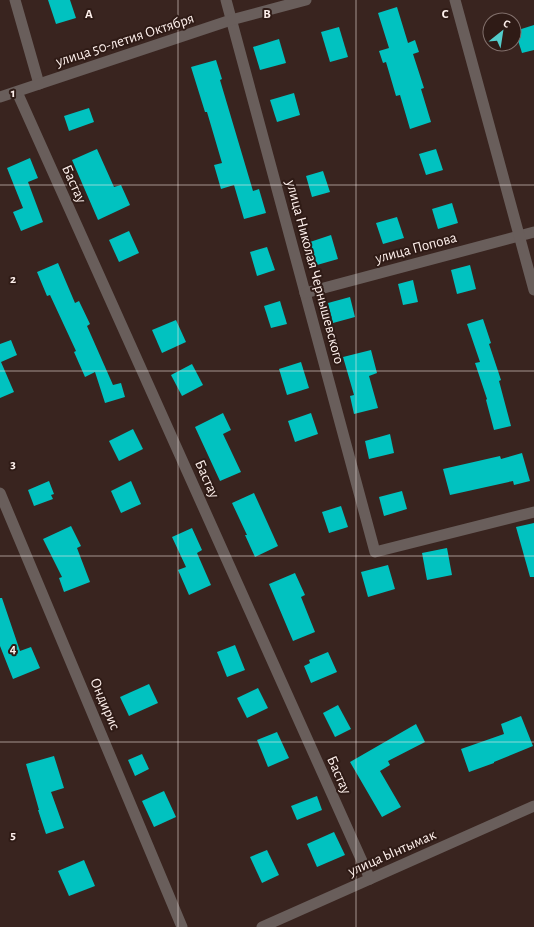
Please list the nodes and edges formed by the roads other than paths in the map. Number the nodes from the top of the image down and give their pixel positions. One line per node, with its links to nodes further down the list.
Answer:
1 (15, 0): 6 (street)
2 (226, 0): 5 (street, улица Николая Чернышевского)
3 (306, 0): 5 (street, улица 50-летия Октября)
4 (454, 0): 10 (street)
5 (231, 20): 6 (street, улица 50-летия Октября); 12 (street, улица Николая Чернышевского)
6 (39, 84): 7 (street, улица 50-летия Октября)
7 (17, 92): 8 (street, улица 50-летия Октября); 16 (street, Бастау)
8 (0, 97)
9 (534, 232): 10 (street, улица Попова)
10 (519, 236): 11 (street); 12 (street, улица Попова)
11 (534, 290)
12 (305, 292): 14 (street, улица Николая Чернышевского)
13 (0, 493): 17 (street, Ондирис)
14 (534, 512)
15 (534, 806): 16 (street, улица Ынтымак)
16 (370, 879): 18 (street, улица Ынтымак)
17 (182, 927)
18 (262, 927)

